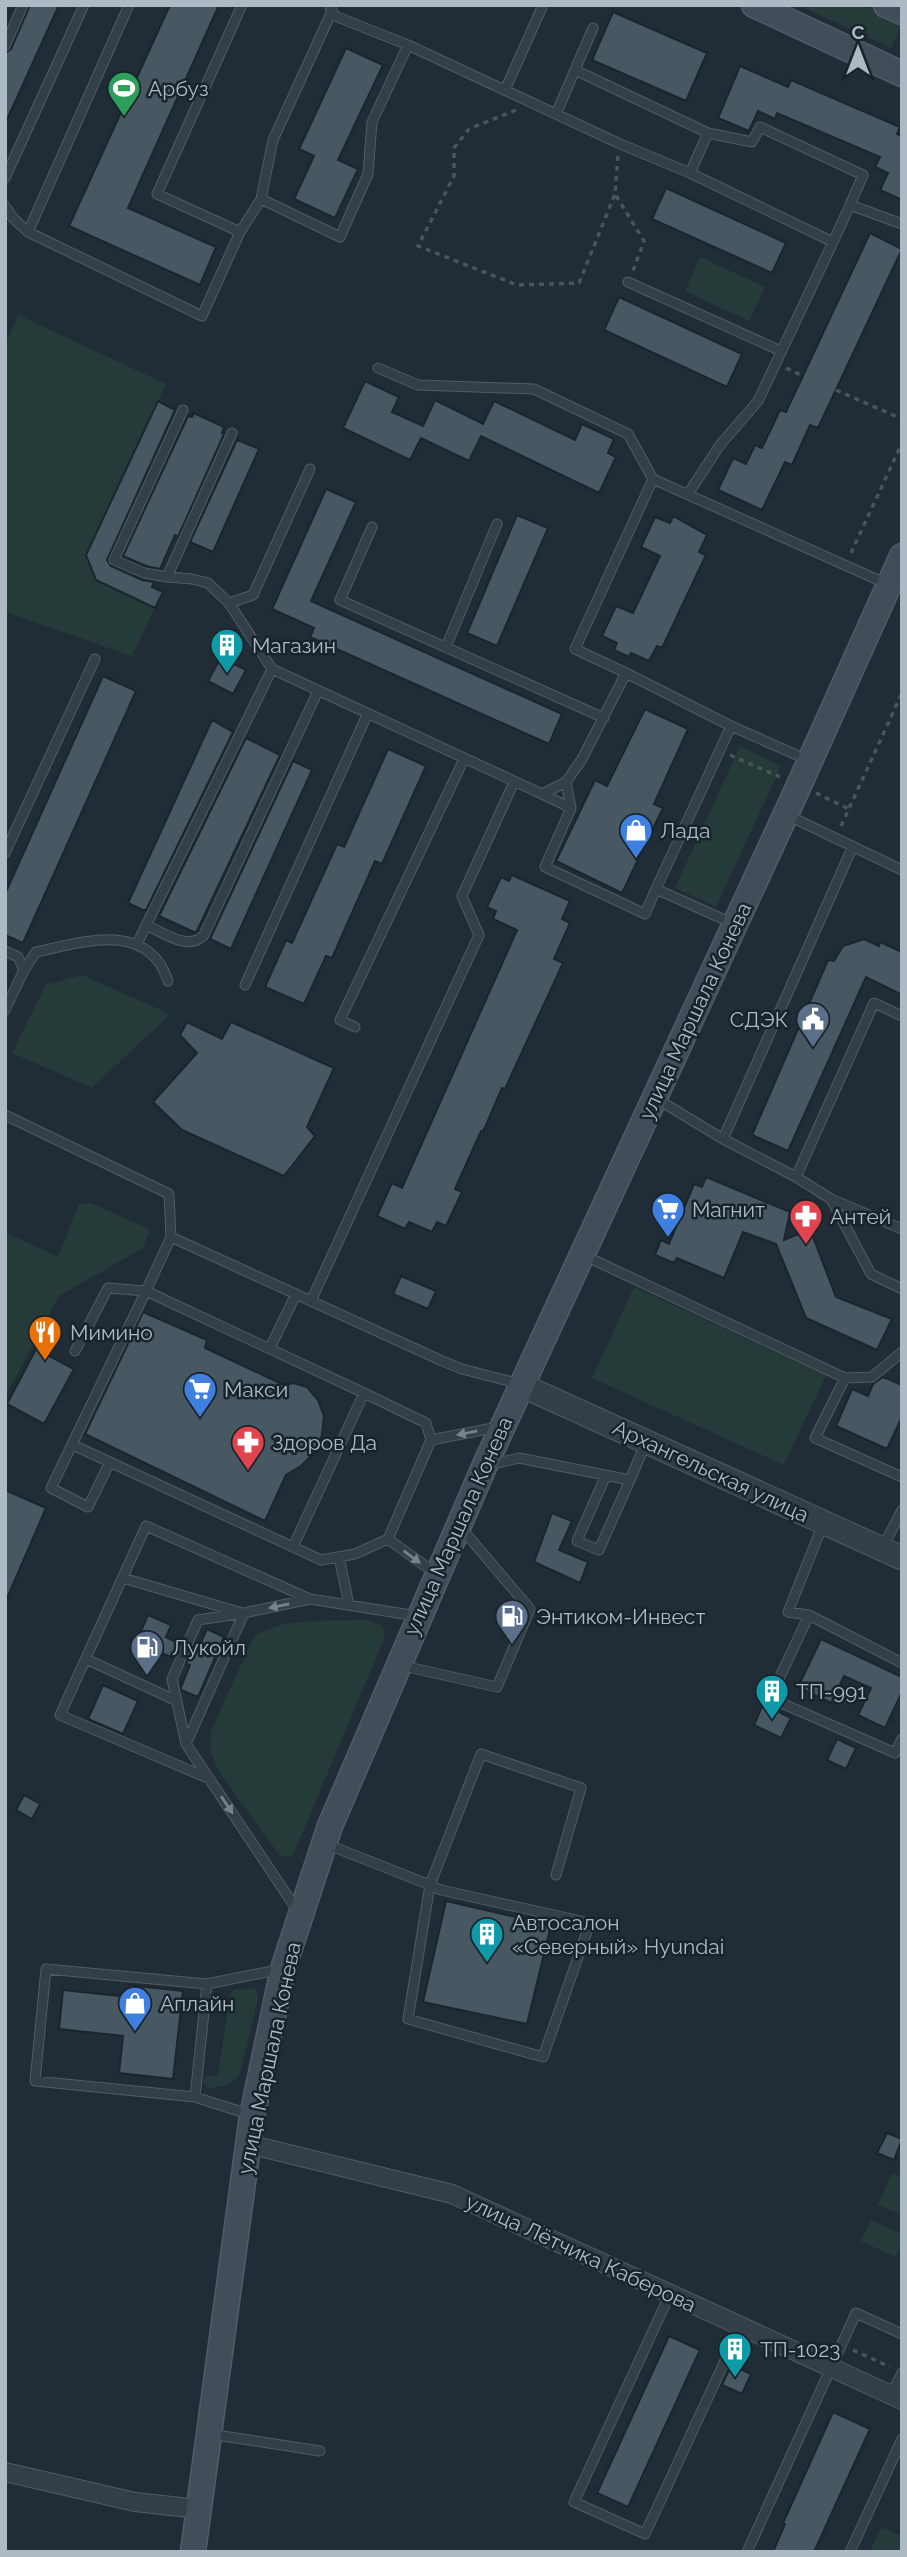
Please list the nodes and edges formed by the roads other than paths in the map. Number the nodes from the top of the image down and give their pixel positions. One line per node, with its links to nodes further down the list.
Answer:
1 (23, 5): 12 (lane)
2 (84, 5): 19 (lane)
3 (130, 5): 24 (lane)
4 (242, 5): 25 (lane)
5 (543, 5): 15 (lane)
6 (754, 5): 14 (main road)
7 (886, 5): 9 (main road)
8 (330, 8): 11 (lane); 20 (lane)
9 (902, 12)
10 (593, 28): 13 (lane)
11 (408, 45): 15 (lane); 20 (lane)
12 (5, 46)
13 (575, 70): 16 (lane); 17 (lane)
14 (902, 74)
15 (505, 90): 16 (lane)
16 (556, 114): 18 (lane)
17 (708, 133): 18 (lane); 21 (lane)
18 (690, 173): 26 (lane)
19 (5, 178)
20 (261, 199): 25 (lane)
21 (850, 205): 23 (lane); 26 (lane)
22 (5, 206): 24 (lane)
23 (902, 224)
24 (28, 232): 25 (lane)
25 (240, 232)
26 (833, 242): 28 (lane)
27 (628, 282): 28 (lane)
28 (781, 351): 34 (lane)
29 (378, 368): 33 (lane)
30 (183, 410): 38 (lane)
31 (232, 433): 38 (lane)
32 (310, 469): 40 (lane)
33 (653, 479): 34 (lane); 44 (lane)
34 (688, 494): 39 (lane)
35 (497, 524): 41 (lane)
36 (372, 527): 41 (lane)
37 (902, 556): 39 (main road, улица Маршала Конева)
38 (167, 578): 40 (lane)
39 (889, 584): 50 (main road, улица Маршала Конева)
40 (229, 603): 43 (lane)
41 (446, 647): 47 (lane)
42 (95, 659): 57 (lane)
43 (272, 669): 45 (lane); 61 (lane)
44 (626, 673): 47 (lane); 48 (lane)
45 (318, 691): 46 (lane); 61 (lane)
46 (367, 715): 49 (lane); 66 (lane)
47 (604, 718): 52 (lane)
48 (731, 726): 50 (lane); 59 (lane)
49 (464, 759): 51 (lane); 69 (lane)
50 (810, 761): 55 (main road, улица Маршала Конева)
51 (514, 782): 53 (lane); 81 (lane)
52 (566, 782): 53 (lane); 54 (lane)
53 (542, 794): 54 (lane)
54 (571, 808): 59 (lane)
55 (786, 814): 56 (lane); 60 (main road, улица Маршала Конева)
56 (853, 846): 58 (lane); 72 (lane)
57 (5, 853)
58 (902, 870)
59 (656, 889): 60 (lane)
60 (734, 924): 70 (main road, улица Маршала Конева)
61 (146, 925): 62 (lane)
62 (137, 944): 64 (lane); 65 (lane)
63 (5, 951): 64 (lane)
64 (24, 970): 67 (lane)
65 (168, 981)
66 (245, 985)
67 (5, 1010)
68 (902, 1016): 73 (lane)
69 (355, 1027)
70 (655, 1097): 72 (lane); 77 (main road, улица Маршала Конева)
71 (5, 1115): 76 (lane)
72 (723, 1139): 73 (lane)
73 (796, 1177): 74 (lane)
74 (831, 1199): 75 (lane); 78 (lane)
75 (902, 1229)
76 (172, 1237): 79 (lane); 80 (lane)
77 (582, 1254): 85 (lane); 86 (main road, улица Маршала Конева)
78 (902, 1289)
79 (146, 1291): 82 (lane); 83 (lane); 91 (lane)
80 (296, 1294): 81 (lane); 82 (lane)
81 (311, 1301): 86 (lane)
82 (270, 1348): 87 (lane)
83 (75, 1351)
84 (902, 1352): 85 (lane)
85 (845, 1378): 95 (lane)
86 (521, 1385): 88 (main road, улица Маршала Конева); 90 (street, Архангельская улица)
87 (364, 1393): 89 (lane); 101 (lane)
88 (502, 1426): 89 (lane, one-way to 89); 93 (main road, улица Маршала Конева)
89 (431, 1440): 100 (lane)
90 (646, 1442): 96 (lane); 98 (street, Архангельская улица)
91 (73, 1445): 92 (lane); 92 (lane)
92 (110, 1462): 101 (lane)
93 (484, 1466): 94 (lane); 99 (main road, улица Маршала Конева)
94 (606, 1475): 96 (lane); 96 (lane)
95 (902, 1477)
96 (630, 1480)
97 (902, 1510): 102 (lane)
98 (824, 1523): 102 (street, Архангельская улица); 109 (lane)
99 (458, 1524): 104 (main road, улица Маршала Конева); 113 (lane)
100 (388, 1539): 103 (lane); 104 (lane, one-way to 104)
101 (293, 1547): 103 (lane)
102 (892, 1554)
103 (339, 1557): 107 (lane)
104 (436, 1574): 110 (main road, улица Маршала Конева)
105 (123, 1578): 106 (lane); 108 (lane); 111 (lane)
106 (310, 1600): 107 (lane); 108 (lane, one-way to 108)
107 (349, 1605): 110 (lane)
108 (244, 1613): 114 (lane); 116 (lane)
109 (809, 1615): 112 (lane); 115 (lane)
110 (418, 1616): 113 (main road, улица Маршала Конева)
111 (86, 1659): 114 (lane); 117 (lane)
112 (902, 1663)
113 (398, 1665): 118 (main road, улица Маршала Конева)
114 (177, 1701): 116 (lane)
115 (902, 1739)
116 (186, 1744): 117 (lane)
117 (210, 1779): 121 (lane, one-way to 121)
118 (324, 1844): 120 (lane); 121 (main road, улица Маршала Конева)
119 (556, 1875): 120 (lane)
120 (430, 1885): 120 (lane)
121 (300, 1916): 122 (main road, улица Маршала Конева)
122 (283, 1969): 123 (lane); 125 (main road, улица Маршала Конева)
123 (207, 1984): 124 (lane); 124 (lane)
124 (195, 2097): 125 (lane)
125 (253, 2116): 126 (main road, улица Маршала Конева)
126 (248, 2144): 127 (street, улица Лётчика Каберова); 133 (main road, улица Маршала Конева)
127 (670, 2294): 128 (street, улица Лётчика Каберова); 128 (lane)
128 (741, 2326): 130 (street, улица Лётчика Каберова)
129 (902, 2334): 130 (lane)
130 (831, 2368): 132 (street, улица Лётчика Каберова); 139 (lane)
131 (902, 2372): 132 (lane)
132 (897, 2398)
133 (208, 2434): 135 (lane); 137 (main road, улица Маршала Конева)
134 (902, 2439): 140 (lane)
135 (320, 2451)
136 (5, 2472): 137 (street)
137 (198, 2509): 138 (main road, улица Маршала Конева)
138 (193, 2552)
139 (747, 2552)
140 (850, 2552)

